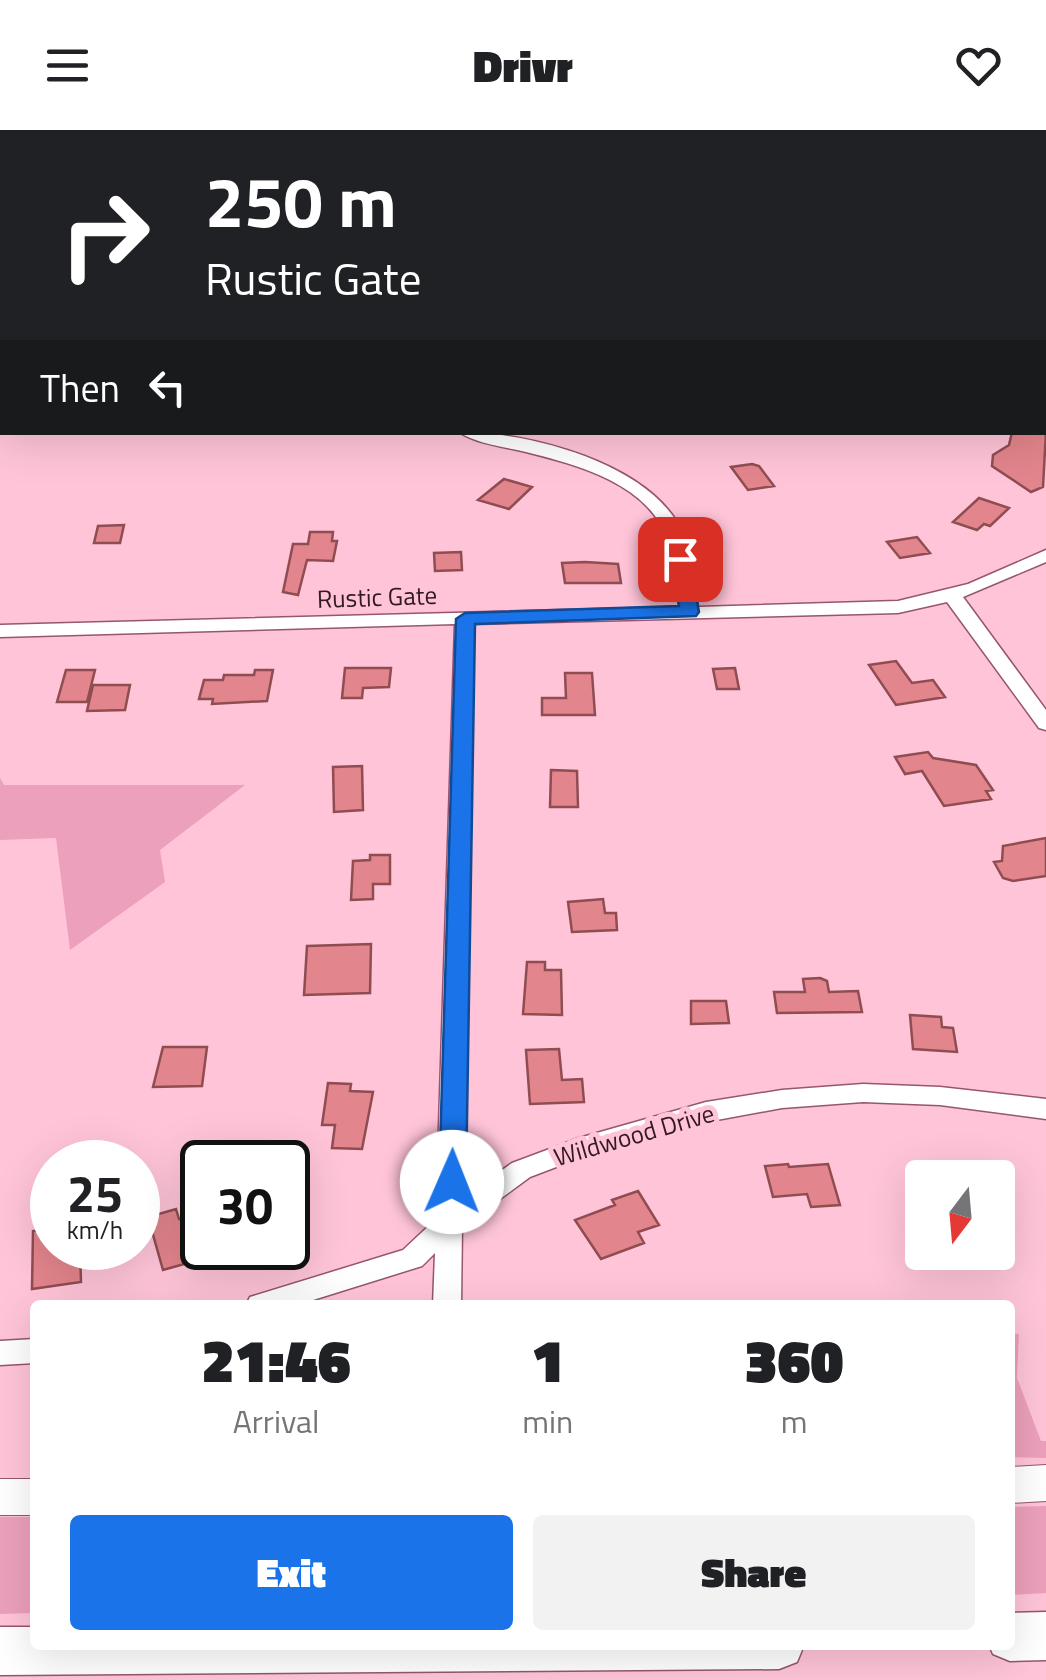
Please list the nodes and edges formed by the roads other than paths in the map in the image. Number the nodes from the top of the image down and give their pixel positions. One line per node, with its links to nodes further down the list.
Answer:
1 (478, 435): 4 (street)
2 (1046, 555): 3 (street, Rustic Gate)
3 (953, 596): 4 (street, Rustic Gate); 7 (street)
4 (690, 612): 5 (street, Rustic Gate)
5 (465, 619): 6 (street, Rustic Gate); 9 (street)
6 (0, 631)
7 (1046, 724)
8 (1046, 1109): 9 (street, Wildwood Drive)
9 (452, 1221): 10 (street, Wildwood Drive); 11 (street)
10 (276, 1300)
11 (447, 1300)
12 (30, 1351): 13 (street)
13 (0, 1353)
14 (1046, 1484): 15 (main road)
15 (1015, 1485)
16 (0, 1497): 17 (main road)
17 (30, 1497)
18 (1046, 1636): 19 (highway)
19 (1015, 1638)
20 (0, 1650): 21 (highway)
21 (30, 1650)

